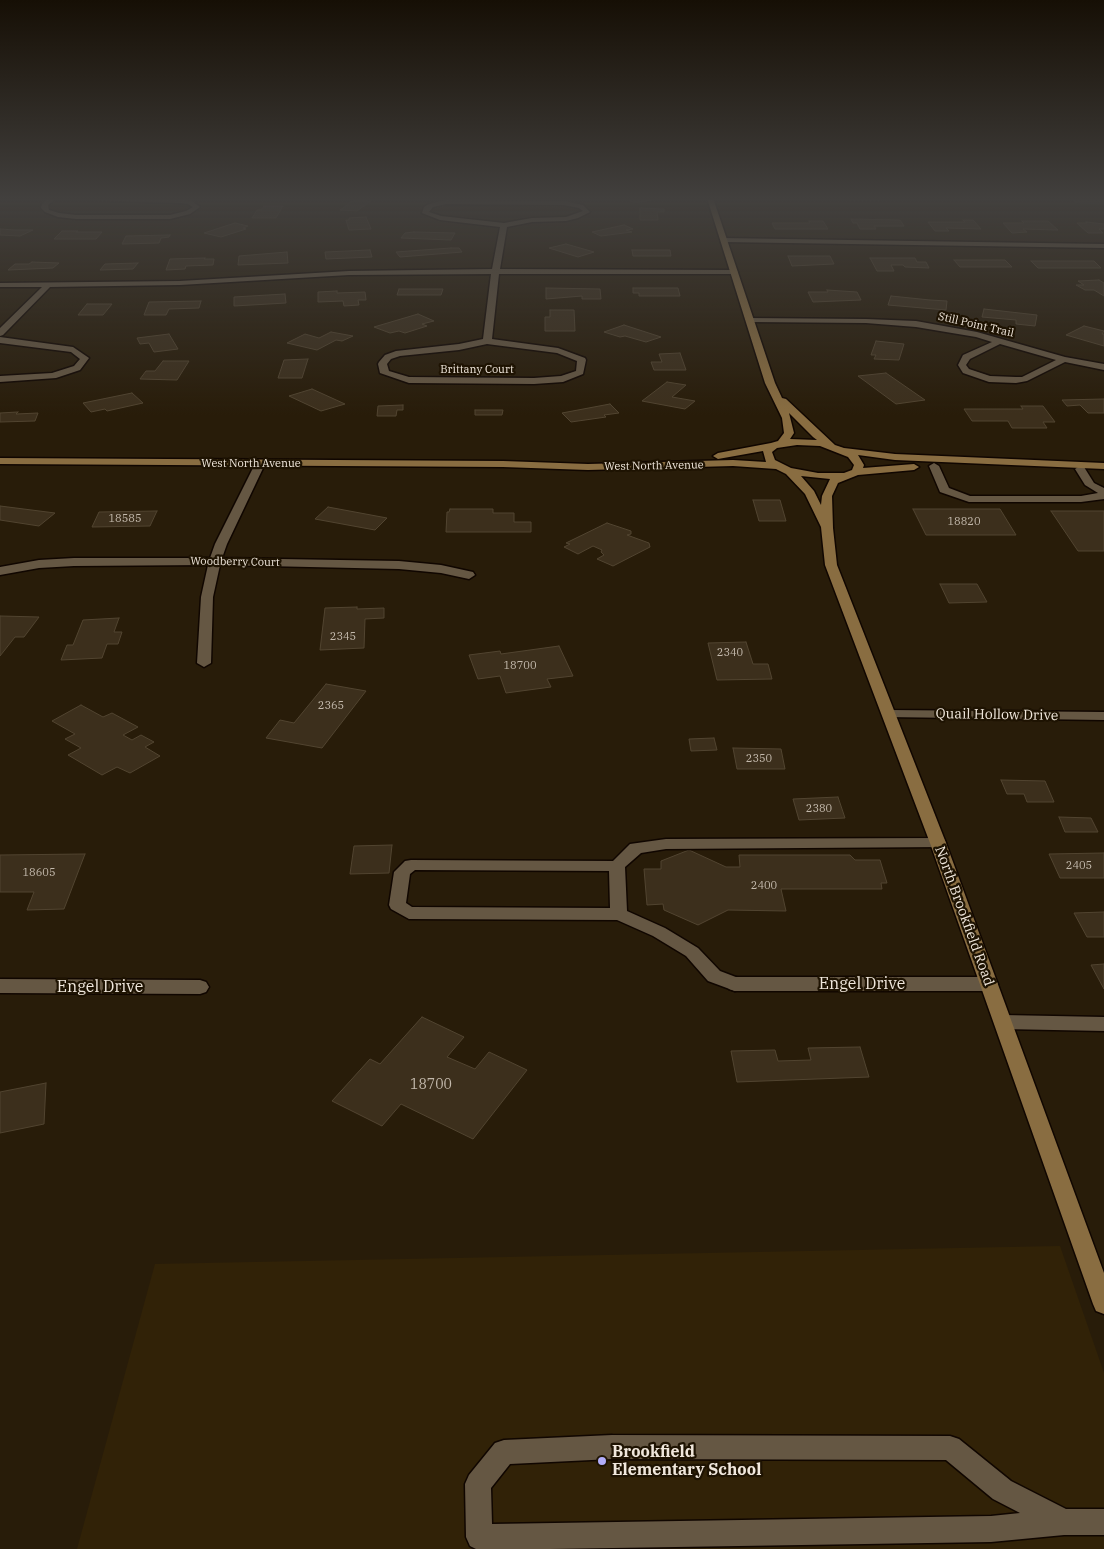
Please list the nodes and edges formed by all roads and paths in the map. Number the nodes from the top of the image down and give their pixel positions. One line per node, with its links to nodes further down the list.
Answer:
1 (483, 270): 6 (street)
2 (497, 270): 10 (street)
3 (531, 270): 4 (street)
4 (734, 272): 7 (street)
5 (0, 285): 6 (street)
6 (47, 286): 8 (street)
7 (750, 320): 11 (street, Still Point Trail); 15 (street)
8 (0, 334)
9 (0, 340): 14 (street)
10 (487, 341): 10 (street, Brittany Court)
11 (998, 342): 12 (street, Still Point Trail); 12 (street)
12 (1064, 359): 13 (street, Still Point Trail)
13 (1104, 367)
14 (0, 379)
15 (776, 394): 16 (street); 17 (street)
16 (778, 445): 17 (street, West North Avenue); 21 (street, West North Avenue); 22 (street)
17 (834, 446): 18 (street)
18 (845, 451): 24 (street); 27 (street)
19 (0, 461): 20 (street, West North Avenue)
20 (260, 464): 21 (street, West North Avenue); 31 (street)
21 (503, 464): 22 (street, West North Avenue)
22 (776, 466): 26 (street, West North Avenue)
23 (934, 466): 25 (street); 27 (street); 29 (street)
24 (1104, 467): 25 (street)
25 (1080, 469): 29 (street)
26 (788, 470): 28 (street, West North Avenue); 30 (street, North Brookfield Road)
27 (856, 472): 28 (street)
28 (844, 476): 30 (street, North Brookfield Road)
29 (1104, 494)
30 (827, 528): 35 (street, North Brookfield Road)
31 (215, 562): 32 (street, Woodberry Court); 33 (street, Woodberry Court); 34 (street)
32 (0, 571)
33 (469, 574)
34 (204, 663)
35 (890, 714): 36 (street, Quail Hollow Drive); 37 (street, North Brookfield Road)
36 (1104, 716)
37 (938, 843): 38 (street); 40 (street, North Brookfield Road)
38 (617, 866): 39 (street); 39 (street)
39 (619, 914): 40 (street, Engel Drive)
40 (989, 984): 43 (street, North Brookfield Road)
41 (0, 986): 42 (street, Engel Drive)
42 (200, 987)
43 (1003, 1022): 44 (street); 45 (street, North Brookfield Road)
44 (1104, 1024)
45 (1104, 1304)
46 (1064, 1522): 46 (street); 47 (street)
47 (1104, 1522)

